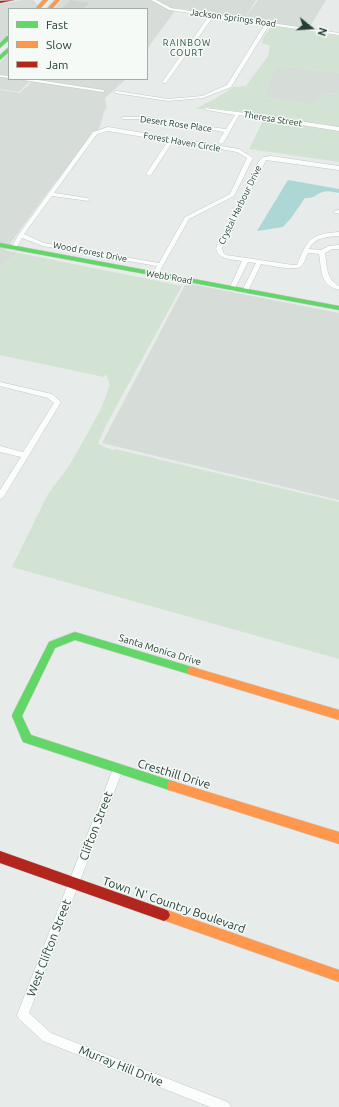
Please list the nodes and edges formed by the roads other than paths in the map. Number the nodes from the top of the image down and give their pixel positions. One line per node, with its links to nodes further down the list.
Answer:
1 (12, 0): 4 (street)
2 (58, 0): 5 (street)
3 (153, 0): 6 (street, Jackson Springs Road)
4 (0, 2)
5 (42, 5)
6 (212, 15): 7 (street, Jackson Springs Road); 12 (street)
7 (268, 23): 8 (street, Jackson Springs Road); 14 (street)
8 (339, 34)
9 (6, 44): 10 (street)
10 (0, 58)
11 (29, 80): 13 (street)
12 (164, 82)
13 (103, 91)
14 (117, 92)
15 (207, 109): 16 (street, Theresa Street)
16 (238, 114): 18 (street, Theresa Street); 19 (street)
17 (123, 118): 19 (street, Desert Rose Place)
18 (339, 129)
19 (228, 131): 21 (street)
20 (171, 140): 23 (street); 24 (street, Forest Haven Circle); 35 (street, Forest Haven Circle)
21 (221, 142)
22 (339, 168): 33 (street, Crystal Harbour Drive)
23 (149, 174)
24 (50, 194): 25 (street); 27 (street, Forest Haven Circle)
25 (87, 200)
26 (339, 234): 31 (street, Crystal Harbour Drive)
27 (21, 235): 30 (street, Forest Haven Circle); 35 (street, Wood Forest Drive)
28 (0, 245): 30 (street, Webb Road)
29 (339, 247): 32 (street)
30 (14, 248): 36 (street, Webb Road)
31 (306, 250): 32 (street); 34 (street, Crystal Harbour Drive)
32 (322, 252): 37 (street)
33 (246, 260): 34 (street, Crystal Harbour Drive); 38 (street)
34 (259, 262): 39 (street)
35 (161, 266): 36 (street, Forest Haven Circle)
36 (156, 275): 38 (street, Webb Road)
37 (339, 288)
38 (232, 289): 39 (street, Webb Road)
39 (245, 291): 40 (street, Webb Road)
40 (339, 308)
41 (0, 384): 43 (street)
42 (0, 449): 43 (street)
43 (25, 455): 44 (street)
44 (0, 496)
45 (339, 715): 46 (street, Santa Monica Drive)
46 (17, 716): 47 (street, Cresthill Drive)
47 (118, 769): 48 (street, Cresthill Drive); 50 (street, Clifton Street)
48 (339, 838)
49 (0, 857): 50 (street, Town 'N' Country Boulevard)
50 (75, 882): 51 (street, Town 'N' Country Boulevard); 52 (street, West Clifton Street)
51 (339, 976)
52 (23, 1015): 53 (street, Murray Hill Drive)
53 (225, 1107)

